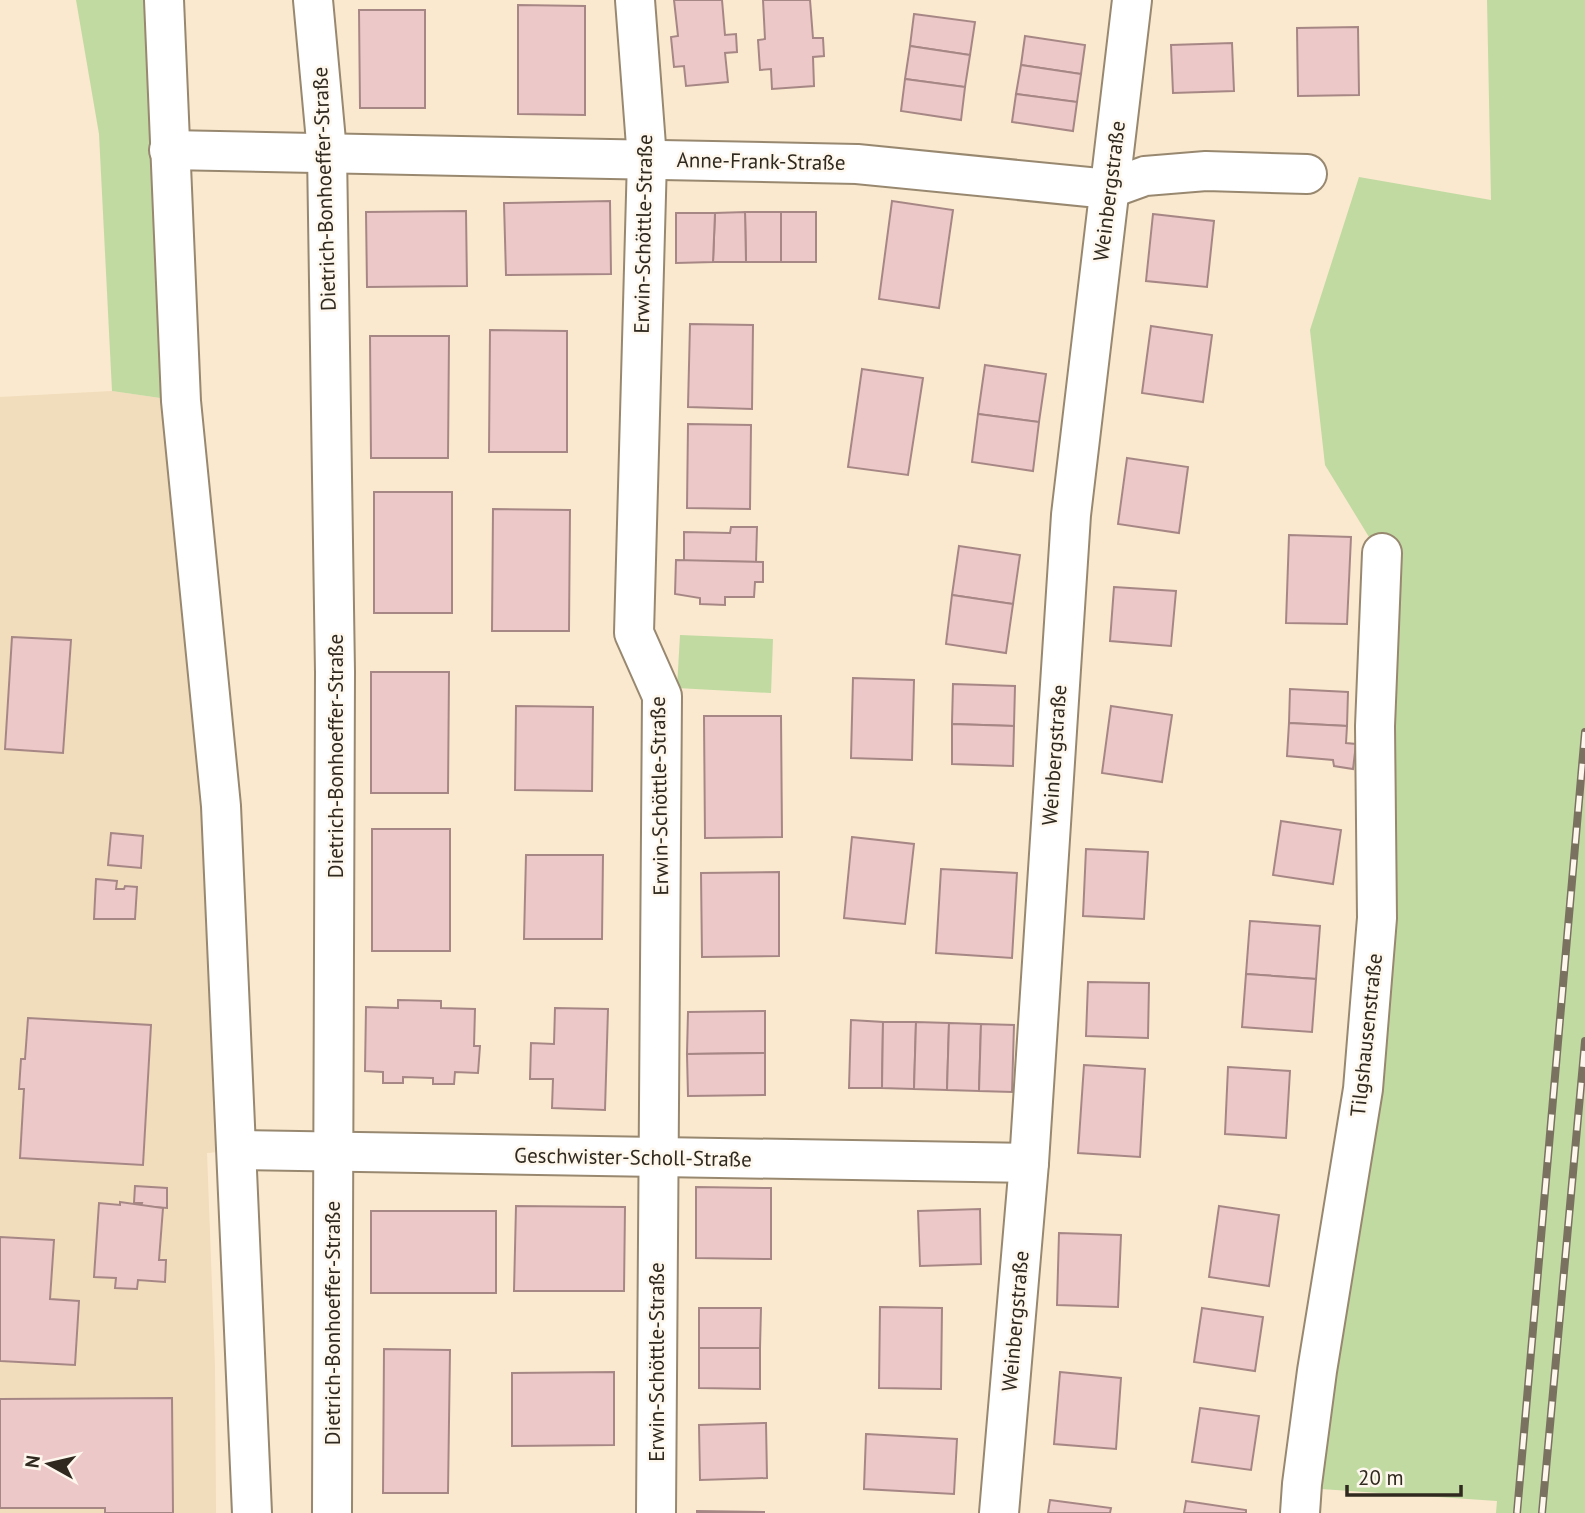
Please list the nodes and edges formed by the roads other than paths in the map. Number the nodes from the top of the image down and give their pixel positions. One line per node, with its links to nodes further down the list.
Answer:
1 (164, 0): 5 (street)
2 (313, 0): 6 (street, Dietrich-Bonhoeffer-Straße)
3 (635, 0): 7 (street, Erwin-Schöttle-Straße)
4 (1132, 0): 9 (street, Weinbergstraße)
5 (169, 150): 6 (street, Anne-Frank-Straße); 11 (street)
6 (327, 152): 7 (street, Anne-Frank-Straße); 12 (street, Dietrich-Bonhoeffer-Straße)
7 (647, 159): 9 (street, Anne-Frank-Straße); 13 (street, Erwin-Schöttle-Straße)
8 (1307, 174): 9 (street, Anne-Frank-Straße)
9 (1109, 189): 14 (street, Weinbergstraße)
10 (1382, 553): 19 (street, Tilgshausenstraße)
11 (237, 1150): 12 (street, Geschwister-Scholl-Straße); 15 (street)
12 (333, 1152): 13 (street, Geschwister-Scholl-Straße); 16 (street, Dietrich-Bonhoeffer-Straße)
13 (657, 1157): 14 (street, Geschwister-Scholl-Straße); 17 (street, Erwin-Schöttle-Straße)
14 (1029, 1163): 18 (street, Weinbergstraße)
15 (252, 1513)
16 (331, 1513)
17 (656, 1513)
18 (999, 1513)
19 (1300, 1513)

